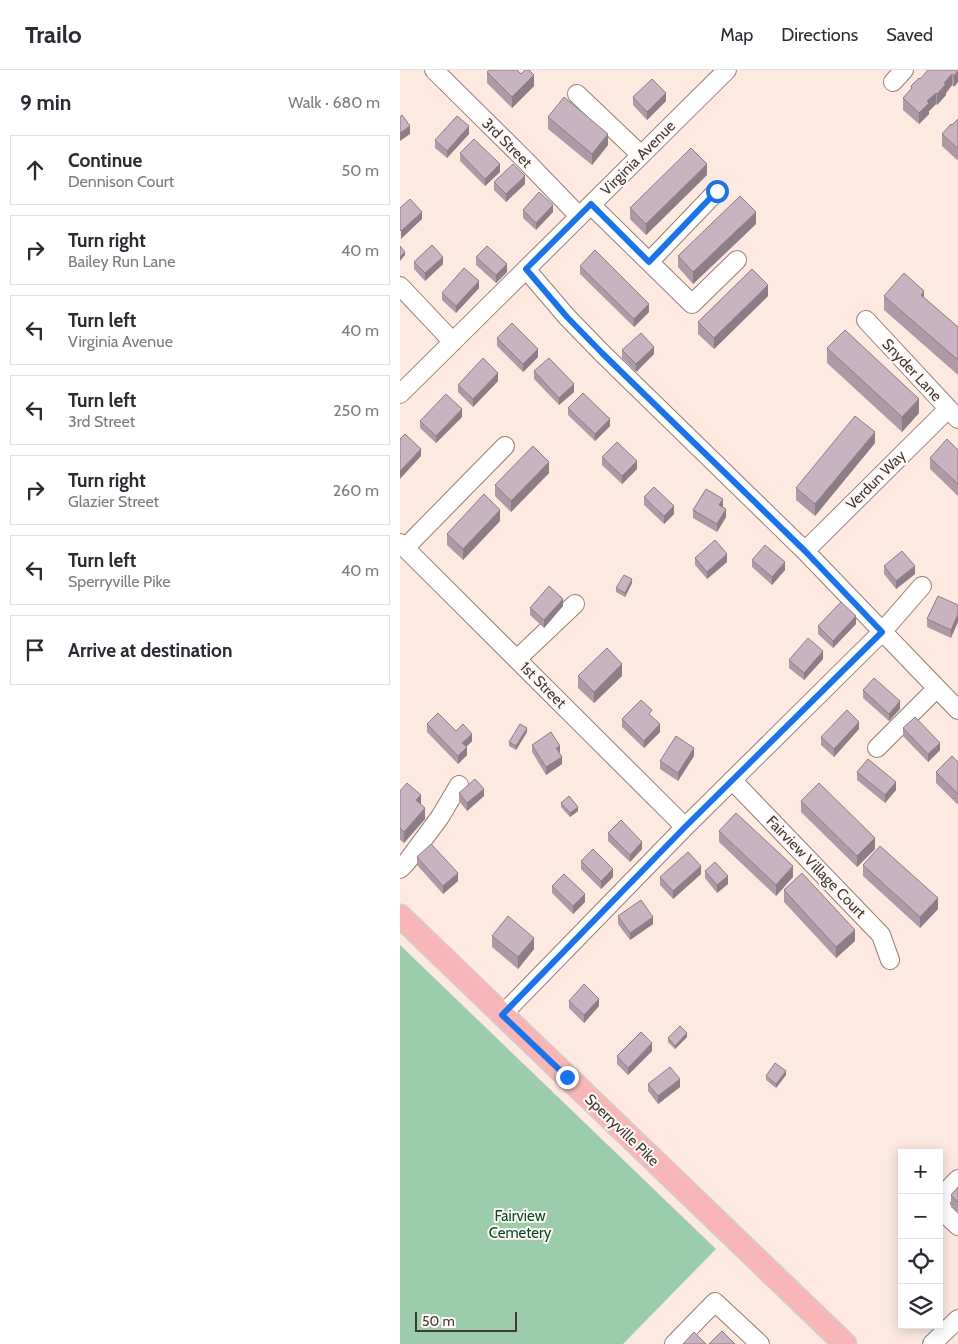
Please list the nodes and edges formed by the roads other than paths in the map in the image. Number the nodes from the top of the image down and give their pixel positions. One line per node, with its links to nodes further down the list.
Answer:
1 (434, 70): 6 (street, 3rd Street)
2 (717, 74): 4 (street, Virginia Avenue)
3 (577, 94): 4 (street)
4 (641, 154): 6 (street, Virginia Avenue)
5 (717, 191): 8 (street)
6 (585, 210): 8 (street, 3rd Street); 9 (street, Virginia Avenue)
7 (737, 260): 8 (street, 3rd Street)
8 (649, 262)
9 (526, 269): 12 (street, Virginia Avenue); 17 (street)
10 (400, 286): 12 (street)
11 (866, 320): 14 (street, Snyder Lane)
12 (453, 342): 13 (street, Virginia Avenue)
13 (400, 394)
14 (953, 414): 17 (street, Verdun Way)
15 (506, 446): 16 (street)
16 (402, 545): 21 (street, 1st Street)
17 (805, 551): 20 (street)
18 (922, 586): 20 (street)
19 (576, 604): 21 (street)
20 (882, 632): 22 (street); 25 (street)
21 (517, 658): 27 (street, 1st Street)
22 (936, 688): 23 (street); 24 (street)
23 (958, 710)
24 (877, 748)
25 (732, 780): 27 (street); 30 (street, Fairview Village Court)
26 (459, 785): 28 (street)
27 (685, 827): 31 (street)
28 (400, 869)
29 (400, 916): 31 (main road, Sperryville Pike)
30 (890, 960)
31 (502, 1015): 37 (main road, Sperryville Pike)
32 (958, 1179): 33 (street)
33 (958, 1226)
34 (958, 1320): 38 (street)
35 (674, 1344): 36 (street)
36 (760, 1344)
37 (845, 1344)
38 (932, 1344)

